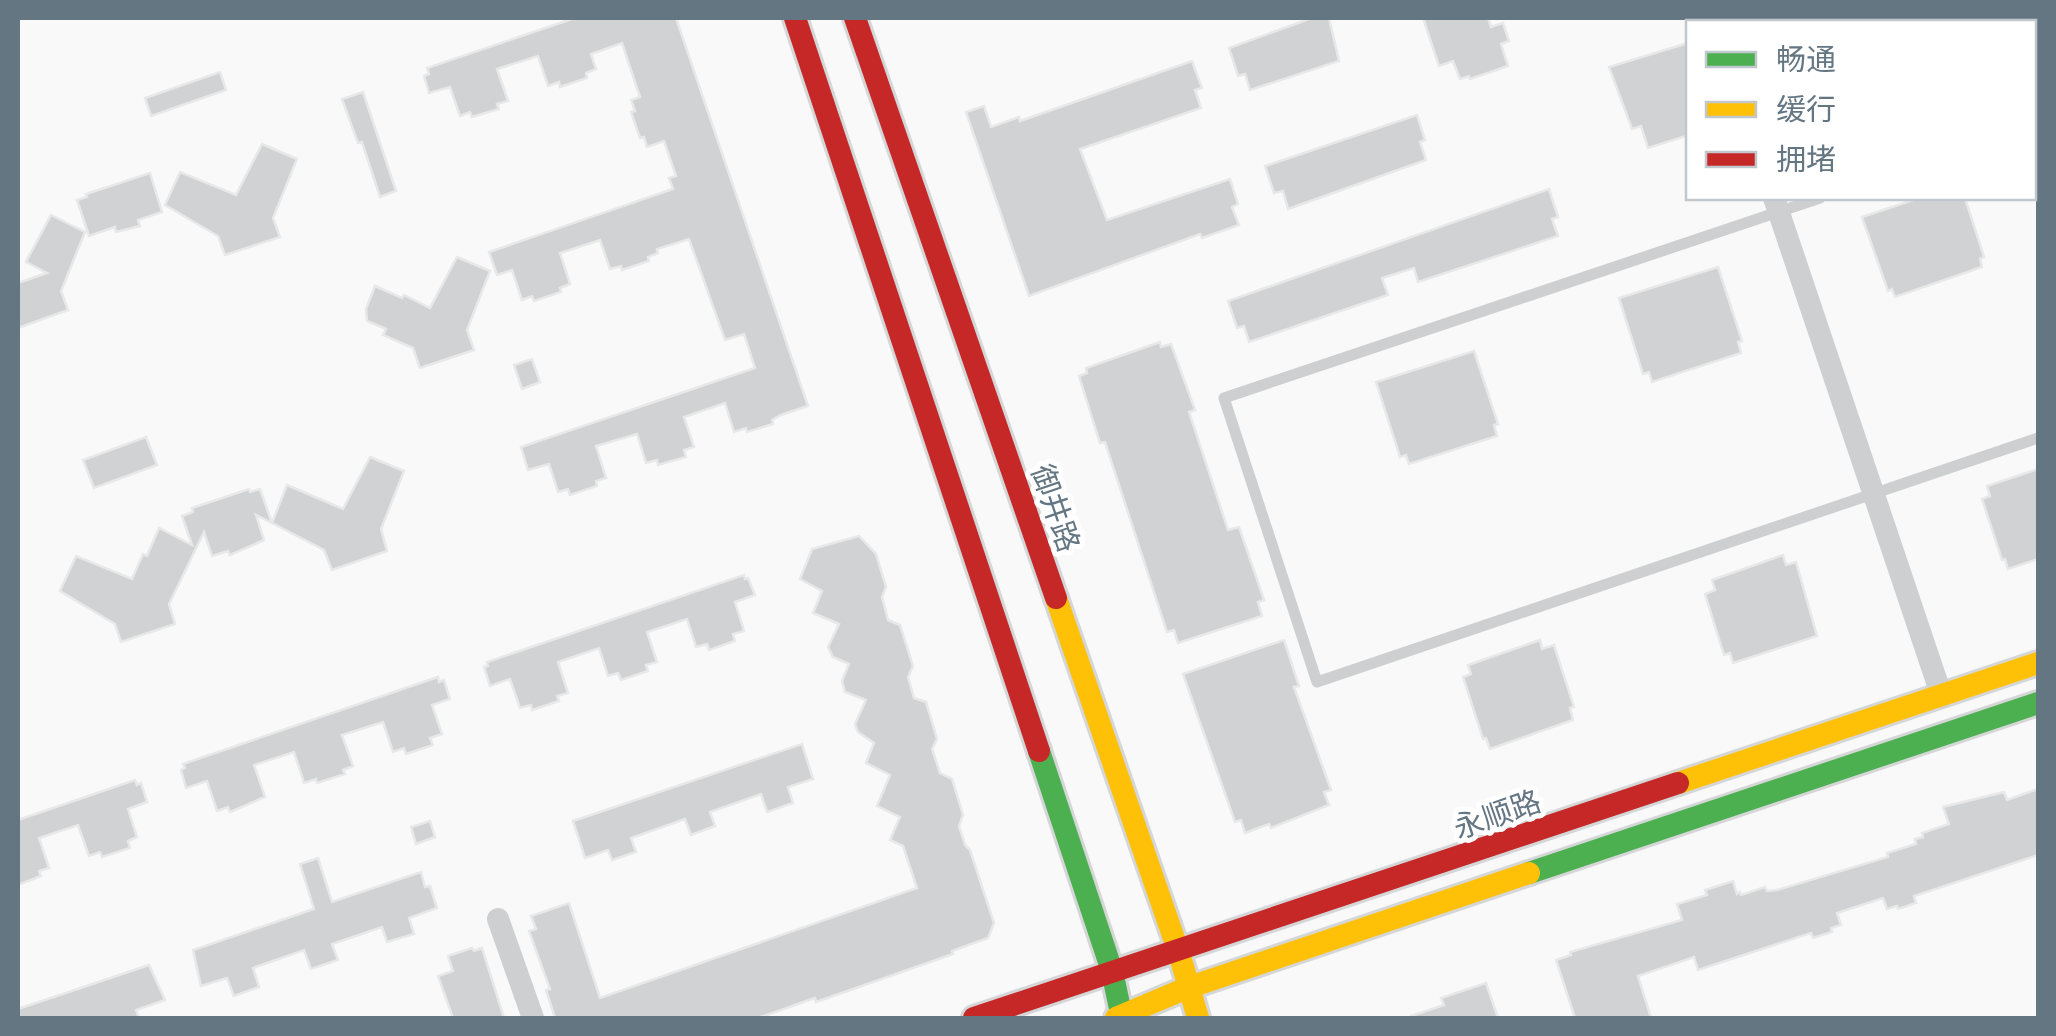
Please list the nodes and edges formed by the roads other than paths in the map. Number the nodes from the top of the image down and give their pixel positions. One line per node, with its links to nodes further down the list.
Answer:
1 (795, 18): 12 (street)
2 (855, 18): 11 (street, 御井路)
3 (1805, 200): 4 (lane)
4 (1776, 204): 6 (street); 6 (lane)
5 (2038, 438): 6 (lane)
6 (1873, 492): 8 (street)
7 (2038, 663): 8 (street, 永顺路)
8 (1942, 697): 11 (street, 永顺路)
9 (2038, 703): 13 (street)
10 (498, 919): 14 (street)
11 (1179, 953): 12 (street, 永顺路); 13 (street, 御井路)
12 (1112, 971): 15 (street, 永顺路); 16 (street)
13 (1187, 988): 16 (street); 17 (street, 御井路)
14 (532, 1018)
15 (974, 1018)
16 (1120, 1018)
17 (1198, 1018)

